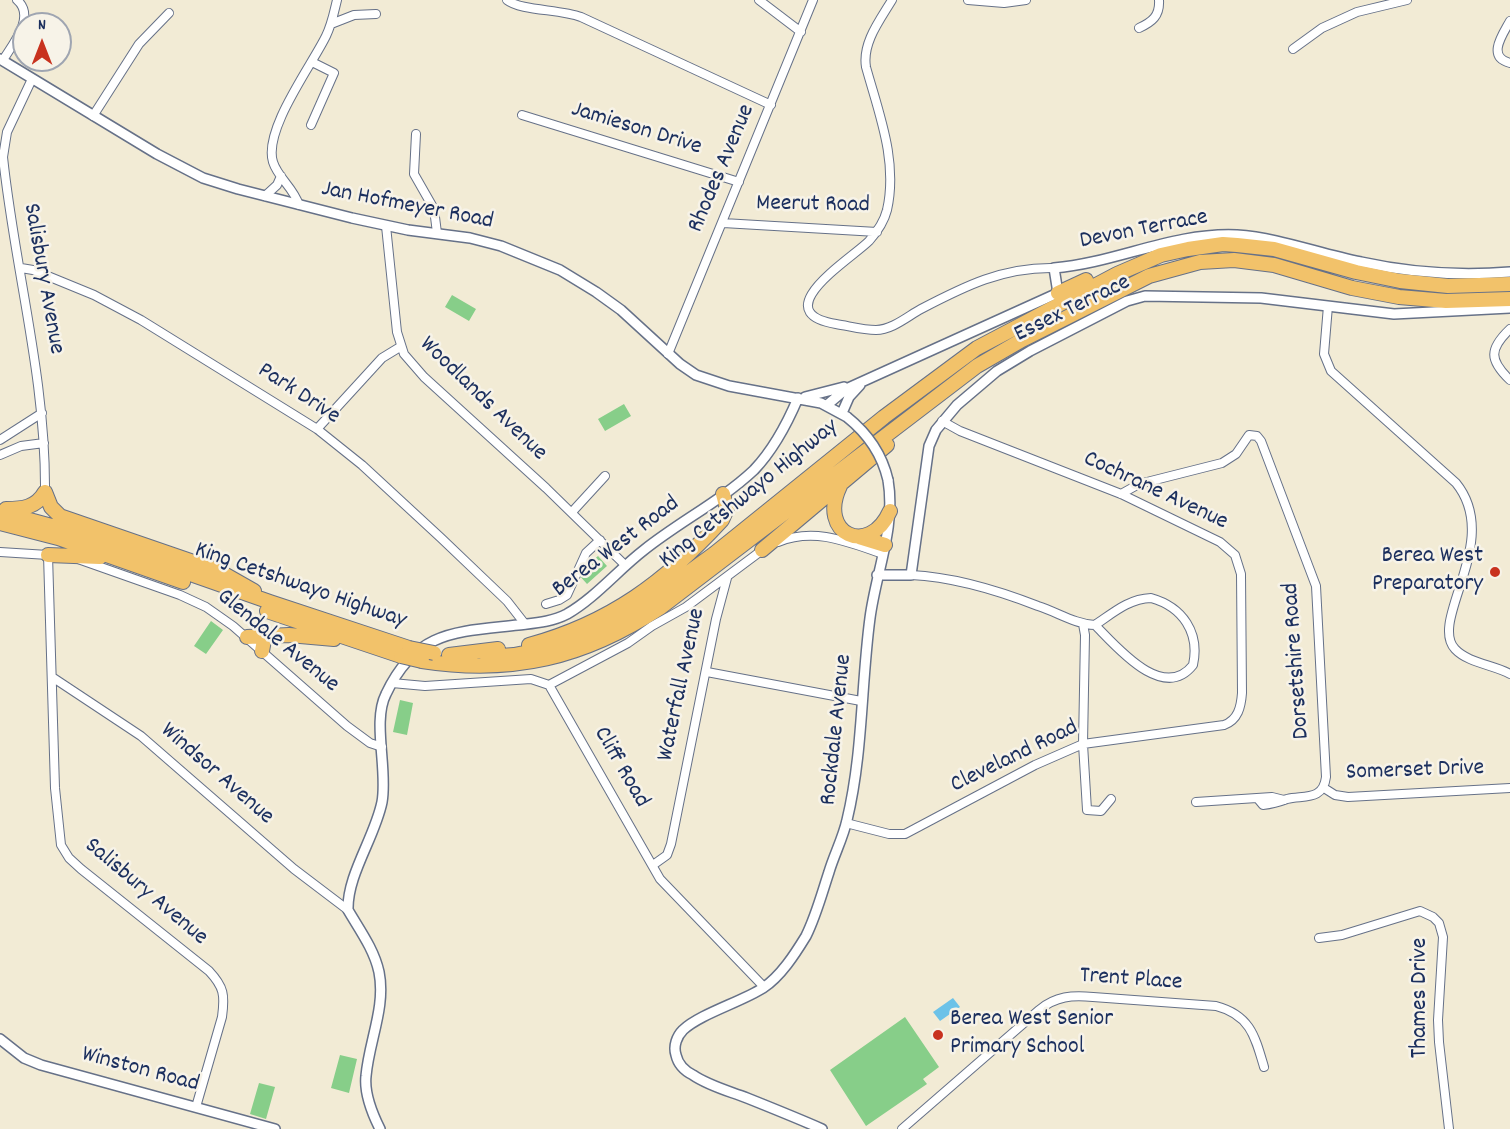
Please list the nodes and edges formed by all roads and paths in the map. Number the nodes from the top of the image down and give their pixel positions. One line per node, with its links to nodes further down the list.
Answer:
1 (17, 0): 18 (street)
2 (337, 0): 14 (street)
3 (507, 0): 22 (street)
4 (759, 0): 16 (street)
5 (813, 0): 16 (street, Rhodes Avenue)
6 (892, 0): 34 (street, Meerut Road)
7 (968, 0): 8 (street)
8 (1026, 0)
9 (1159, 0): 15 (street)
10 (1407, 0): 17 (street)
11 (169, 13): 23 (street)
12 (376, 14): 14 (street)
13 (1510, 21): 20 (street)
14 (331, 24): 19 (street)
15 (1139, 28)
16 (801, 32): 22 (street, Rhodes Avenue)
17 (1293, 49)
18 (1, 59): 21 (street, Jan Hofmeyer Road)
19 (312, 62): 25 (street); 28 (street)
20 (1510, 63)
21 (32, 79): 23 (street, Jan Hofmeyer Road); 27 (street, Salisbury Avenue)
22 (771, 105): 29 (street, Rhodes Avenue)
23 (93, 116): 30 (street, Jan Hofmeyer Road)
24 (522, 116): 29 (street, Jamieson Drive)
25 (311, 125)
26 (416, 134): 35 (street)
27 (2, 176): 37 (street, Salisbury Avenue)
28 (281, 176): 30 (street); 31 (street)
29 (739, 182): 32 (street, Rhodes Avenue)
30 (265, 196): 31 (street, Jan Hofmeyer Road)
31 (299, 205): 33 (street, Jan Hofmeyer Road)
32 (723, 223): 34 (street, Meerut Road); 47 (street, Rhodes Avenue)
33 (386, 226): 35 (street, Jan Hofmeyer Road); 46 (street, Woodlands Avenue)
34 (877, 232): 38 (street, Devon Terrace)
35 (436, 233): 47 (street, Jan Hofmeyer Road)
36 (1217, 245): 40 (highway, King Cetshwayo Highway); 41 (highway); 94 (highway, King Cetshwayo Highway)
37 (21, 268): 53 (street, Salisbury Avenue); 56 (street, Park Drive)
38 (1054, 268): 39 (street, Devon Terrace); 41 (street)
39 (1510, 272)
40 (1510, 284)
41 (1058, 293): 50 (street)
42 (1510, 299): 48 (highway, King Cetshwayo Highway)
43 (1328, 306): 44 (street, Essex Terrace); 55 (street, Essex Terrace); 97 (street)
44 (1510, 308)
45 (1510, 329): 49 (street)
46 (400, 347): 56 (street); 67 (street, Woodlands Avenue)
47 (668, 354): 51 (street, Jan Hofmeyer Road)
48 (998, 354): 61 (highway); 95 (highway, King Cetshwayo Highway)
49 (1510, 380)
50 (864, 381): 51 (street); 52 (street); 54 (street)
51 (798, 398): 52 (street, Rockdale Avenue); 63 (street, Berea West Road)
52 (827, 405): 54 (street, Rockdale Avenue)
53 (42, 413): 57 (street); 58 (street, Salisbury Avenue)
54 (845, 415): 66 (street, Rockdale Avenue, bridge)
55 (942, 422): 64 (street, Cochrane Avenue); 79 (street, Essex Terrace)
56 (317, 429): 83 (street, Park Drive)
57 (0, 440)
58 (44, 443): 59 (street); 62 (street, Salisbury Avenue)
59 (0, 455)
60 (605, 476): 67 (street)
61 (840, 484): 69 (highway); 71 (highway)
62 (45, 492): 65 (highway); 81 (highway)
63 (723, 494): 77 (street, Berea West Road); 94 (highway)
64 (1121, 494): 102 (street, Cochrane Avenue); 105 (street, Dorsetshire Road)
65 (0, 510): 81 (highway, King Cetshwayo Highway)
66 (890, 511): 69 (highway); 72 (street, Rockdale Avenue)
67 (572, 513): 70 (street, Woodlands Avenue)
68 (0, 523): 76 (highway, King Cetshwayo Highway)
69 (860, 537): 72 (highway)
70 (600, 540): 77 (street, Woodlands Avenue); 82 (street)
71 (762, 550): 72 (street); 80 (street)
72 (884, 550): 78 (street, Rockdale Avenue)
73 (0, 552): 74 (street)
74 (48, 555): 75 (highway); 98 (street, Salisbury Avenue)
75 (71, 556): 76 (highway); 90 (street, Glendale Avenue)
76 (113, 557): 91 (highway, King Cetshwayo Highway)
77 (625, 565): 84 (street, Berea West Road)
78 (878, 574): 79 (street); 101 (street, Rockdale Avenue)
79 (911, 575): 85 (street)
80 (728, 577): 88 (street); 96 (street, Waterfall Avenue)
81 (270, 602): 93 (highway, King Cetshwayo Highway)
82 (546, 604)
83 (515, 611): 84 (street, Park Drive); 87 (street)
84 (525, 624): 87 (street, Berea West Road)
85 (1083, 624): 86 (street); 103 (street)
86 (1095, 625): 86 (street)
87 (509, 626): 99 (street, Berea West Road)
88 (652, 626): 95 (highway); 100 (street)
89 (268, 636): 90 (highway); 91 (highway); 92 (highway)
90 (247, 637): 92 (street, Glendale Avenue)
91 (348, 639): 93 (highway, King Cetshwayo Highway)
92 (262, 651): 104 (street, Glendale Avenue)
93 (405, 652): 94 (highway, King Cetshwayo Highway, bridge); 95 (highway, King Cetshwayo Highway, bridge)
94 (449, 655)
95 (512, 665)
96 (706, 672): 101 (street); 110 (street, Waterfall Avenue)
97 (1510, 674)
98 (52, 677): 111 (street, Windsor Avenue); 116 (street, Salisbury Avenue)
99 (392, 683): 100 (street); 104 (street, Berea West Road)
100 (549, 685): 110 (street, Cliff Road)
101 (861, 701): 109 (street, Rockdale Avenue)
102 (1238, 713): 103 (street, Cleveland Road)
103 (1083, 744): 107 (street); 109 (street, Cleveland Road)
104 (382, 747): 111 (street, Berea West Road)
105 (1324, 788): 106 (street, Somerset Drive); 108 (street)
106 (1510, 788)
107 (1111, 799)
108 (1196, 802)
109 (846, 823): 113 (street, Rockdale Avenue)
110 (653, 866): 113 (street, Cliff Road)
111 (348, 910): 118 (street)
112 (1319, 938): 121 (street, Thames Drive)
113 (764, 987): 119 (street, Rockdale Avenue)
114 (0, 1039): 116 (street, Winston Road)
115 (1264, 1067): 120 (street, Trent Place)
116 (196, 1107): 117 (street, Winston Road)
117 (275, 1129)
118 (380, 1129)
119 (822, 1129)
120 (902, 1129)
121 (1449, 1129)

